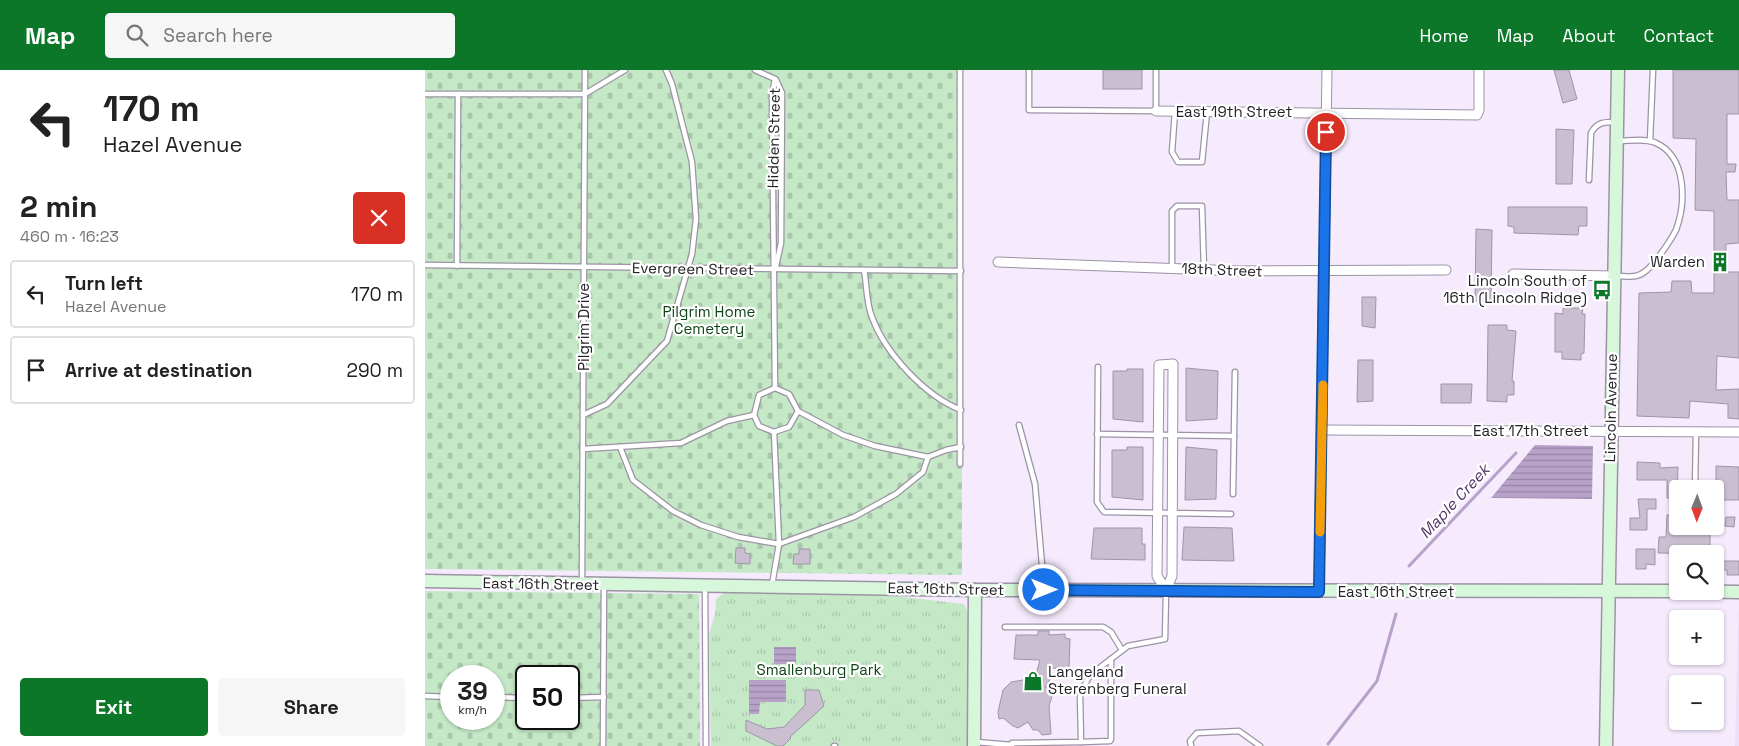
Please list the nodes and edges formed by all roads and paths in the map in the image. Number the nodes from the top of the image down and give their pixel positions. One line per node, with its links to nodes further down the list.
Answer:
1 (585, 70): 15 (lane, Pilgrim Drive)
2 (625, 70): 15 (lane)
3 (666, 70): 29 (lane)
4 (755, 70): 12 (lane)
5 (960, 70): 34 (lane)
6 (1029, 70): 16 (lane)
7 (1156, 70): 16 (lane)
8 (1327, 70): 19 (street)
9 (1479, 70): 19 (street, East 19th Street)
10 (1618, 70): 20 (main road, Lincoln Avenue)
11 (1653, 70): 22 (lane)
12 (775, 79): 30 (lane, Hidden Street); 30 (lane, Hidden Street)
13 (425, 94): 14 (lane)
14 (458, 94): 15 (lane); 26 (lane)
15 (585, 94): 27 (lane, Pilgrim Drive)
16 (1156, 111): 17 (street, East 19th Street)
17 (1175, 111): 18 (street, East 19th Street); 18 (lane)
18 (1207, 112): 19 (street, East 19th Street)
19 (1327, 112): 35 (street)
20 (1617, 122): 21 (main road, Lincoln Avenue); 23 (lane)
21 (1617, 141): 22 (lane); 37 (main road, Lincoln Avenue)
22 (1650, 141): 37 (lane)
23 (1589, 180)
24 (998, 262): 28 (street, 18th Street)
25 (425, 266): 26 (lane, Evergreen Street)
26 (457, 266): 27 (lane, Evergreen Street)
27 (584, 268): 29 (lane, Evergreen Street); 43 (lane, Pilgrim Drive)
28 (1172, 268): 32 (street, 18th Street); 32 (lane)
29 (688, 269): 30 (lane, Evergreen Street); 43 (lane)
30 (775, 270): 31 (lane, Evergreen Street); 40 (lane, Hidden Street)
31 (865, 270): 34 (lane, Evergreen Street); 41 (lane)
32 (1204, 270): 35 (street, 18th Street)
33 (1446, 270): 35 (street, 18th Street)
34 (961, 271): 41 (lane)
35 (1324, 272): 46 (street)
36 (1513, 274): 37 (street)
37 (1614, 276): 47 (main road, Lincoln Avenue)
38 (1098, 368): 51 (lane)
39 (1235, 372): 54 (lane)
40 (775, 388): 42 (lane); 44 (lane)
41 (961, 410): 56 (lane)
42 (798, 411): 48 (lane); 58 (lane)
43 (583, 415): 57 (lane, Pilgrim Drive)
44 (754, 415): 48 (lane); 55 (lane)
45 (1019, 425): 72 (lane)
46 (1322, 430): 47 (street, East 17th Street); 76 (street)
47 (1610, 431): 49 (street, East 17th Street); 74 (main road, Lincoln Avenue)
48 (774, 432): 65 (lane)
49 (1696, 432): 50 (street, East 17th Street); 60 (lane)
50 (1739, 432)
51 (1097, 434): 52 (lane); 63 (lane)
52 (1158, 436): 53 (lane); 53 (street); 63 (street)
53 (1173, 436): 54 (lane); 62 (street)
54 (1234, 436): 61 (lane)
55 (619, 447): 57 (lane); 65 (lane)
56 (961, 447): 58 (lane); 59 (lane)
57 (583, 449): 67 (lane, Pilgrim Drive)
58 (929, 457): 65 (lane)
59 (960, 464)
60 (1695, 480)
61 (1233, 494)
62 (1173, 513): 63 (lane); 64 (lane); 73 (street)
63 (1157, 514): 73 (street)
64 (1231, 514)
65 (779, 544): 70 (lane)
66 (425, 581): 67 (main road, East 16th Street)
67 (582, 585): 68 (main road, East 16th Street)
68 (604, 585): 69 (main road, East 16th Street); 84 (lane)
69 (705, 586): 70 (main road, East 16th Street); 90 (lane)
70 (772, 587): 71 (main road, East 16th Street)
71 (975, 590): 72 (main road, East 16th Street); 87 (main road)
72 (1044, 590): 73 (main road, East 16th Street)
73 (1166, 590): 76 (main road, East 16th Street); 80 (lane)
74 (1608, 590): 75 (main road, East 16th Street); 76 (main road, East 16th Street); 93 (main road, Lincoln Avenue)
75 (1669, 591)
76 (1319, 592)
77 (1724, 592): 78 (main road, East 16th Street)
78 (1739, 592)
79 (1005, 626): 80 (lane)
80 (1122, 650): 81 (lane)
81 (1111, 659): 86 (lane); 86 (lane)
82 (425, 696): 83 (lane)
83 (440, 696)
84 (604, 697): 85 (lane); 89 (lane)
85 (580, 698)
86 (1081, 742): 88 (lane)
87 (974, 744): 88 (lane)
88 (1012, 744)
89 (603, 746)
90 (706, 746)
91 (1191, 746): 92 (lane)
92 (1260, 746)
93 (1606, 746)

